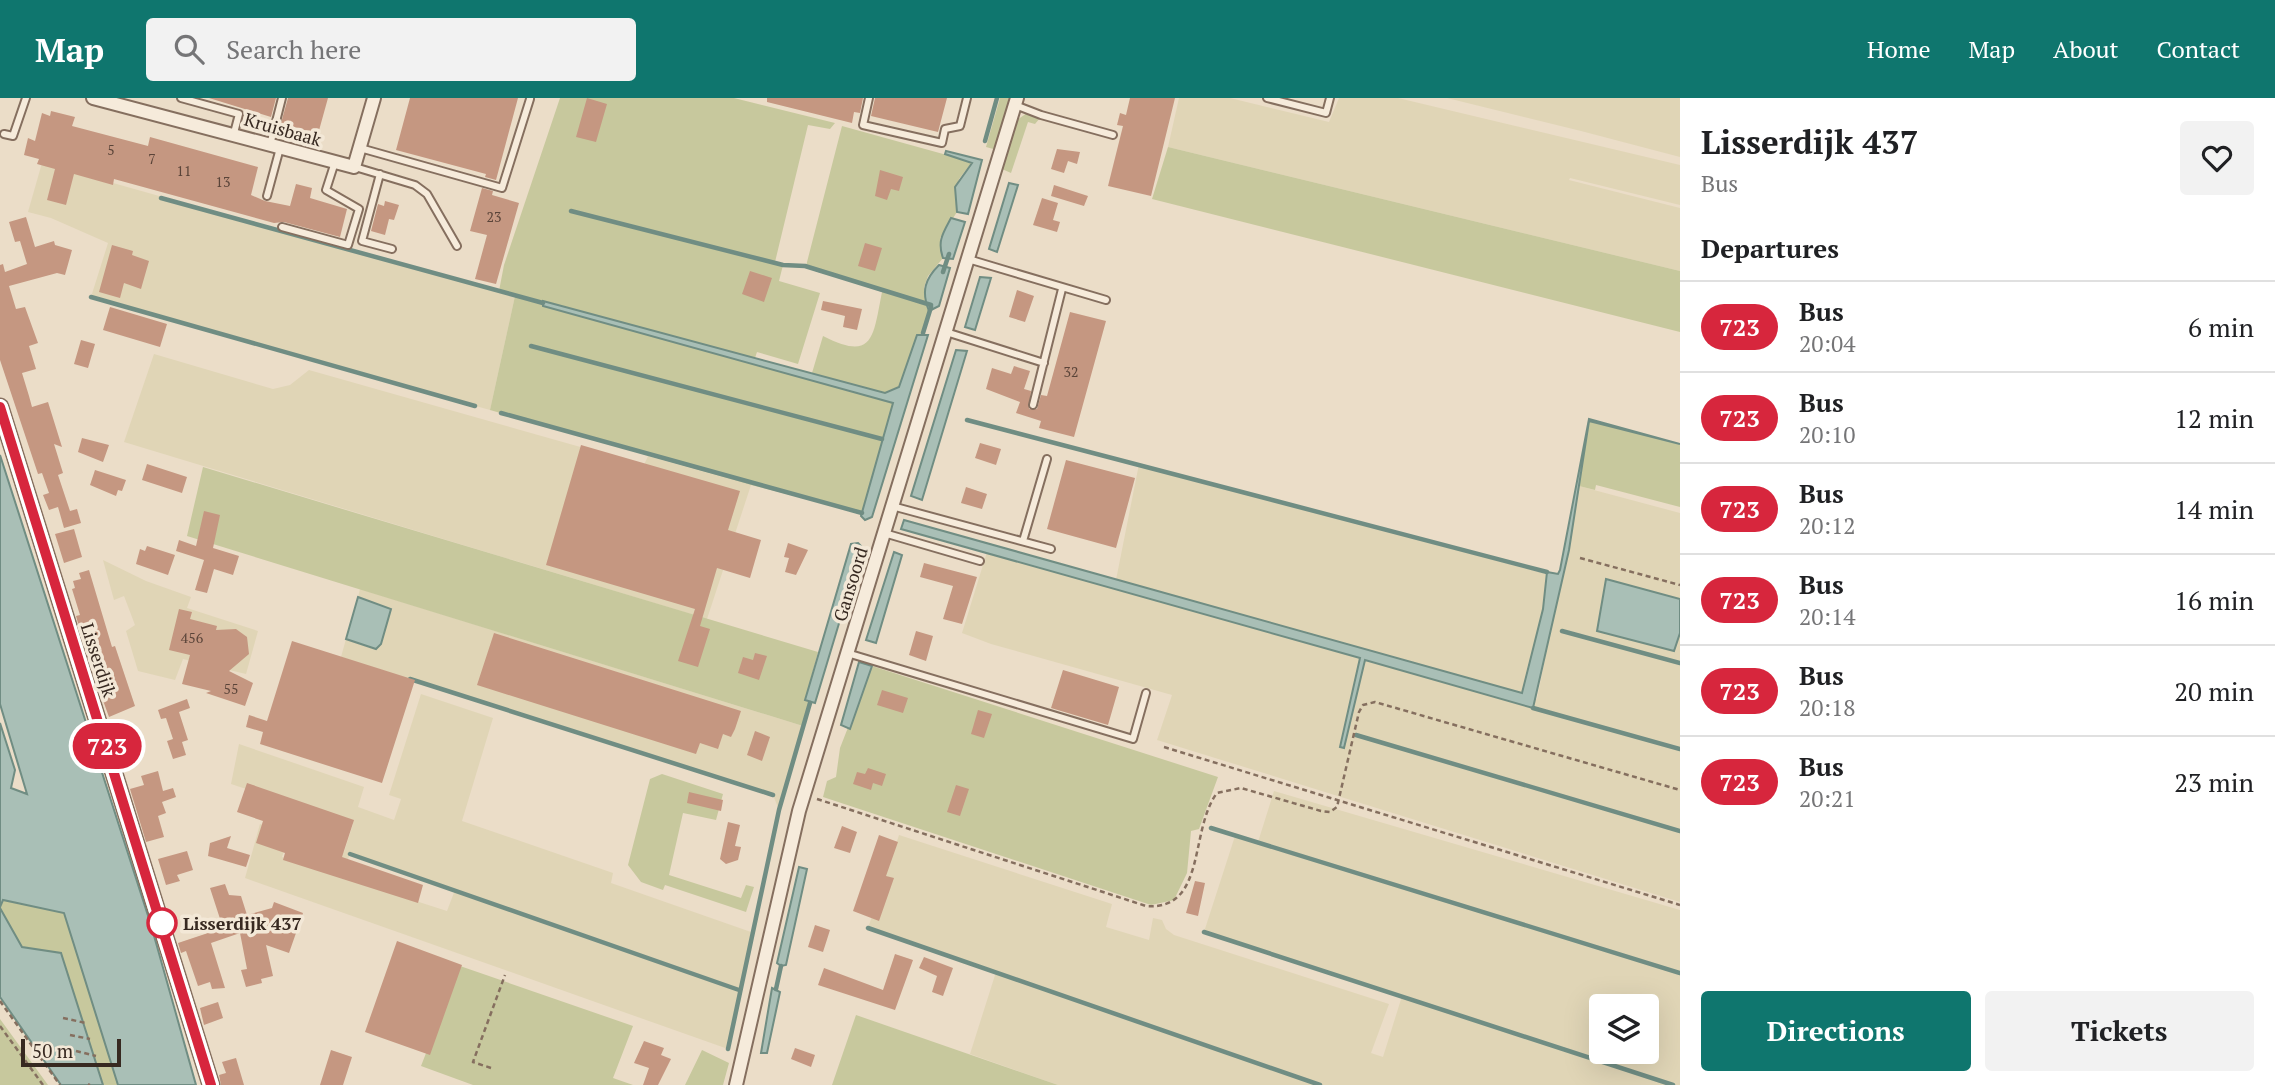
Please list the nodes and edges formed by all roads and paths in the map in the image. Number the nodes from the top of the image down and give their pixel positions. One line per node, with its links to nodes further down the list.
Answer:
1 (26, 98): 12 (lane)
2 (93, 98): 13 (street, Kruisbaak)
3 (181, 98): 13 (lane)
4 (282, 98): 15 (lane)
5 (374, 98): 16 (street)
6 (869, 98): 7 (lane)
7 (967, 98)
8 (1268, 98): 9 (lane)
9 (1330, 98)
10 (530, 99): 16 (lane)
11 (1016, 101): 14 (lane); 24 (street, Gansoord)
12 (4, 134)
13 (234, 134): 15 (street, Kruisbaak)
14 (1112, 135)
15 (275, 146): 17 (street, Kruisbaak); 20 (lane)
16 (360, 148): 18 (street)
17 (335, 162): 18 (street, Kruisbaak); 21 (lane)
18 (354, 167): 19 (lane)
19 (380, 174): 22 (lane); 23 (lane)
20 (267, 196)
21 (282, 227)
22 (457, 246)
23 (392, 249)
24 (968, 259): 25 (lane); 27 (street, Gansoord)
25 (1062, 289): 26 (lane); 28 (lane)
26 (1105, 300)
27 (946, 332): 28 (lane); 32 (street, Gansoord)
28 (1044, 363): 29 (lane)
29 (1033, 405)
30 (0, 407): 58 (street, Lisserdijk)
31 (1047, 459): 34 (lane)
32 (892, 506): 33 (street, Gansoord); 34 (lane)
33 (884, 533): 37 (lane); 39 (street, Gansoord)
34 (1023, 541): 35 (lane)
35 (1051, 549)
36 (1580, 558): 38 (path)
37 (980, 561)
38 (1680, 585)
39 (847, 653): 40 (lane); 43 (street, Gansoord)
40 (1146, 694)
41 (1164, 747): 44 (path)
42 (1680, 790): 44 (path)
43 (804, 795): 44 (path); 59 (street, Gansoord)
44 (1338, 802): 45 (path)
45 (1680, 905)
46 (505, 975): 55 (path)
47 (0, 1001): 57 (path)
48 (63, 1018): 49 (path)
49 (86, 1023)
50 (0, 1026): 56 (path)
51 (70, 1035): 52 (path)
52 (90, 1040)
53 (76, 1051): 54 (path)
54 (96, 1056)
55 (491, 1068)
56 (43, 1085)
57 (60, 1085)
58 (211, 1085)
59 (736, 1085)

